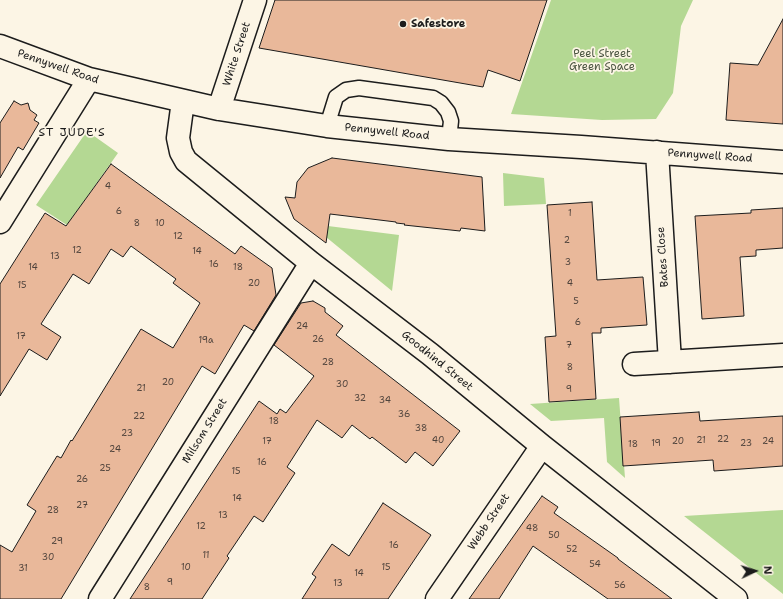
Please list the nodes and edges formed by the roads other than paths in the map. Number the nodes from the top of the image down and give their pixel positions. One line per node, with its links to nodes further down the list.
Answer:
1 (254, 0): 5 (street, White Street)
2 (0, 46): 3 (street, Pennywell Road)
3 (90, 79): 4 (street, Pennywell Road); 10 (street)
4 (182, 101): 5 (street, Pennywell Road); 11 (street, Goodhind Street)
5 (219, 109): 6 (street, Pennywell Road)
6 (327, 126): 7 (street, Pennywell Road); 7 (lane)
7 (449, 139): 8 (street, Pennywell Road)
8 (657, 152): 9 (street, Pennywell Road); 13 (street, Bates Close)
9 (783, 162)
10 (1, 218)
11 (311, 263): 15 (street, Goodhind Street); 16 (street, Milsom Street)
12 (783, 355): 13 (street)
13 (670, 362): 14 (street)
14 (634, 364)
15 (542, 446): 17 (street, Webb Street); 18 (street, Goodhind Street)
16 (100, 599)
17 (437, 599)
18 (736, 599)

